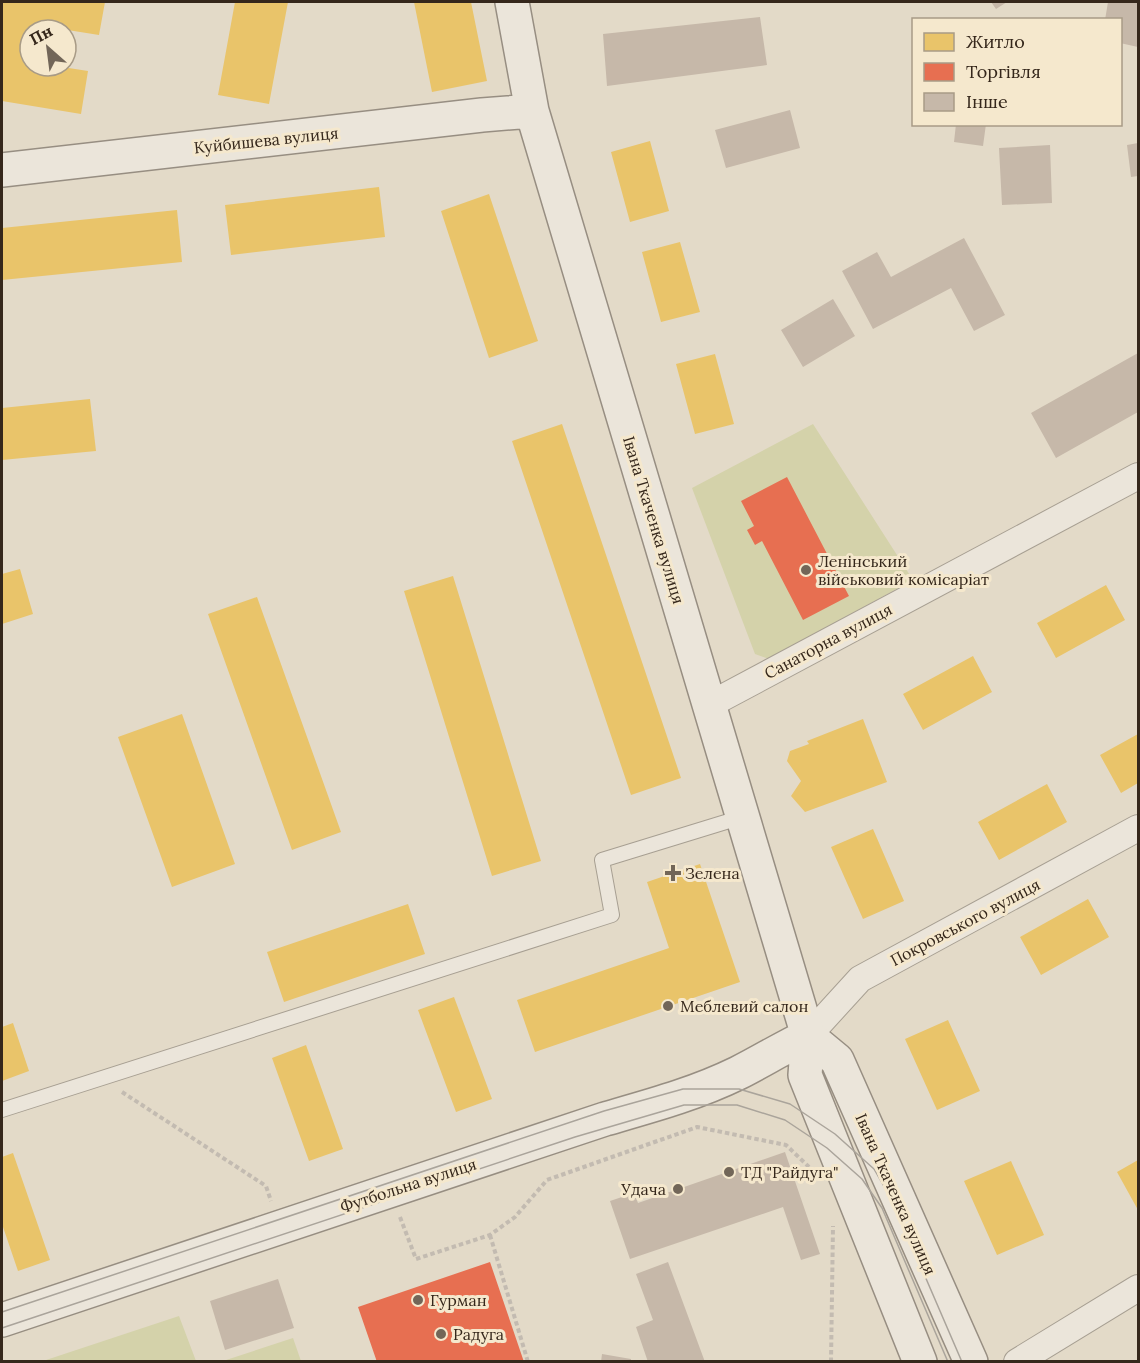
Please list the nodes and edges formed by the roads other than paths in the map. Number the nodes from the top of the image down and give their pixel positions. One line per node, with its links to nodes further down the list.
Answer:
1 (512, 2): 2 (main road, Івана Ткаченка вулиця)
2 (531, 111): 3 (main road, Куйбишева вулиця); 5 (main road, Івана Ткаченка вулиця)
3 (2, 170)
4 (1138, 476): 5 (street, Санаторна вулиця)
5 (709, 705): 6 (main road, Івана Ткаченка вулиця)
6 (742, 817): 8 (main road, Івана Ткаченка вулиця); 9 (lane)
7 (1138, 828): 8 (street, Покровського вулиця)
8 (808, 1036): 11 (main road, Футбольна вулиця); 12 (main road, Івана Ткаченка вулиця); 13 (main road, Івана Ткаченка вулиця)
9 (2, 1110)
10 (1138, 1288): 14 (street)
11 (2, 1320)
12 (920, 1362)
13 (970, 1362)
14 (1017, 1362)

